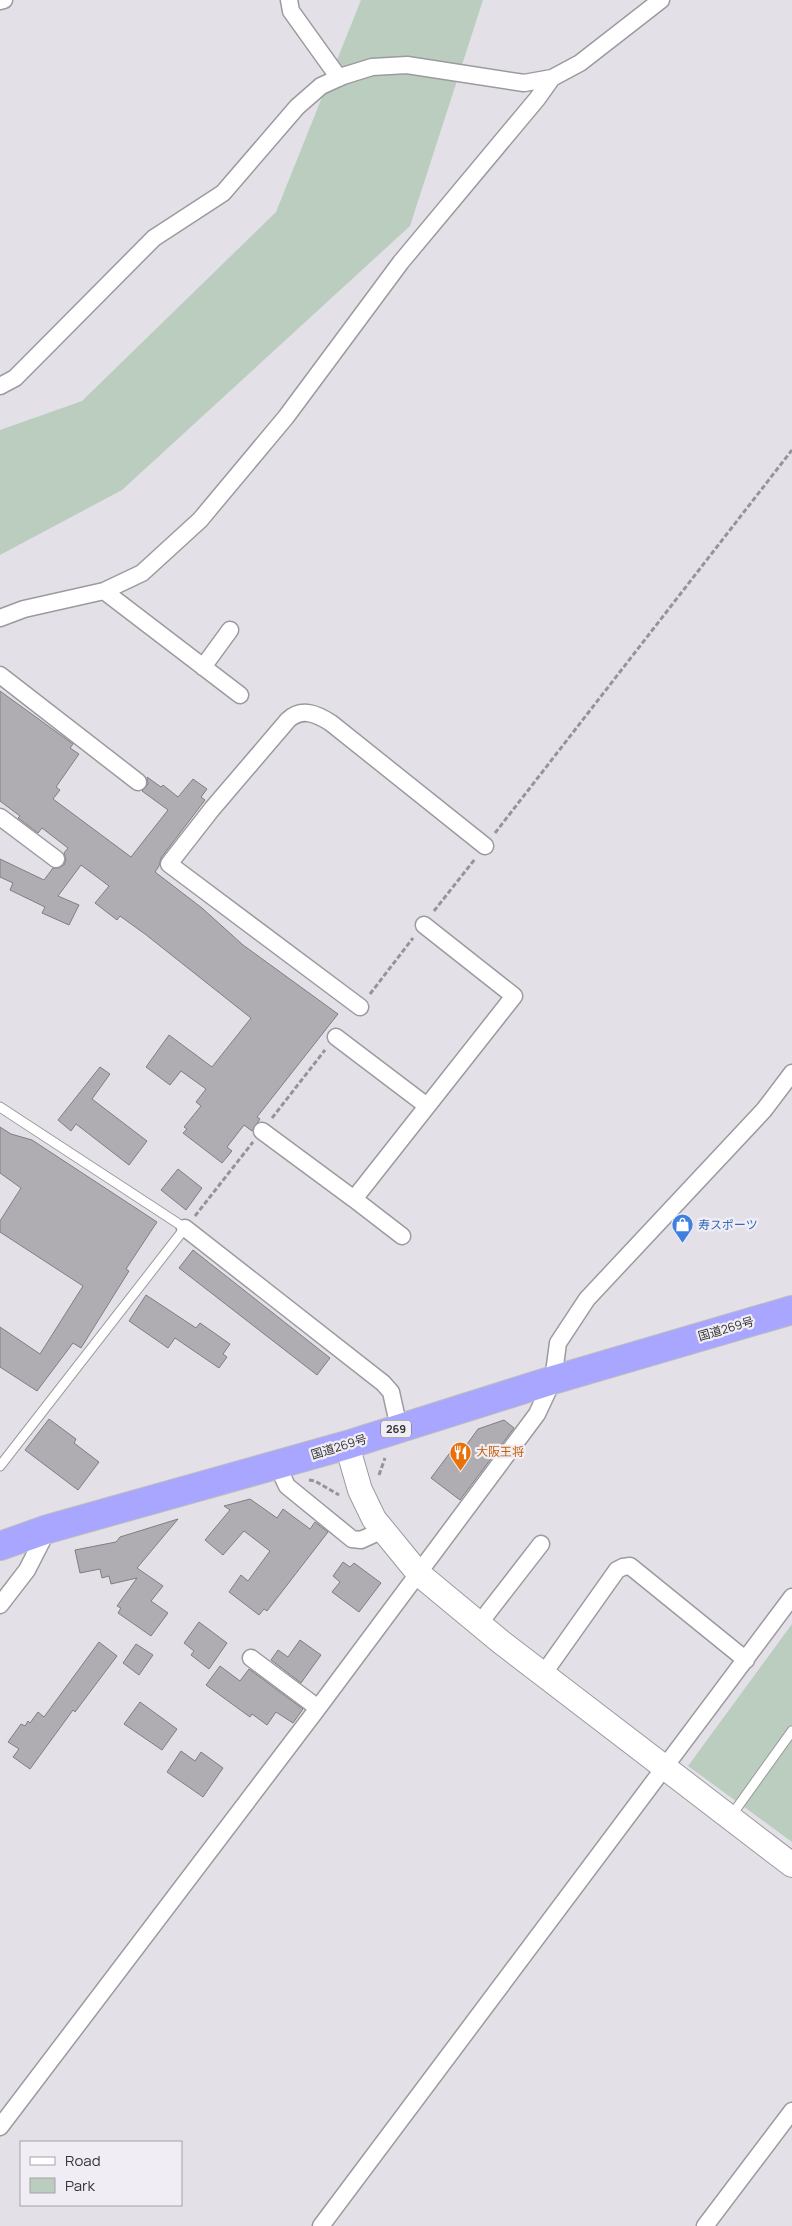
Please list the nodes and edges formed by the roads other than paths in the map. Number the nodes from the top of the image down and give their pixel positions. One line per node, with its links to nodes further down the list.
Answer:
1 (4, 0): 4 (street)
2 (289, 0): 5 (street)
3 (661, 0): 6 (street)
4 (0, 1)
5 (339, 78): 6 (street); 7 (street)
6 (552, 78): 8 (street)
7 (0, 386)
8 (104, 591): 9 (street); 11 (street)
9 (0, 618)
10 (230, 630): 11 (street)
11 (203, 667): 13 (street)
12 (0, 676): 14 (street)
13 (240, 695)
14 (138, 782)
15 (0, 817): 17 (street)
16 (485, 846): 19 (street)
17 (56, 859)
18 (424, 925): 22 (street)
19 (360, 1007)
20 (336, 1037): 22 (street)
21 (792, 1073): 29 (street)
22 (428, 1106): 25 (street)
23 (0, 1107): 26 (lane)
24 (262, 1130): 25 (street)
25 (354, 1199): 27 (street)
26 (185, 1228): 30 (street); 33 (lane)
27 (402, 1236)
28 (792, 1310): 29 (highway, 国道269号 / 269)
29 (553, 1380): 30 (highway, 国道269号 / 269); 38 (street)
30 (399, 1428): 31 (highway, 国道269号 / 269)
31 (347, 1445): 32 (highway, 国道269号 / 269); 35 (street)
32 (278, 1465): 34 (highway, 国道269号 / 269); 35 (street)
33 (0, 1466)
34 (48, 1530): 37 (highway, 国道269号 / 269); 40 (street)
35 (383, 1530): 38 (street)
36 (541, 1544): 41 (street)
37 (0, 1546)
38 (419, 1574): 41 (street); 45 (street)
39 (792, 1597): 43 (street)
40 (0, 1605)
41 (479, 1624): 44 (street)
42 (250, 1658): 45 (street)
43 (746, 1660): 44 (street); 47 (street)
44 (544, 1674): 47 (street)
45 (318, 1708): 51 (street)
46 (792, 1731): 48 (lane)
47 (664, 1768): 48 (street); 52 (street)
48 (730, 1818): 49 (street)
49 (792, 1865)
50 (792, 2111): 53 (street)
51 (0, 2127)
52 (321, 2226)
53 (705, 2226)

